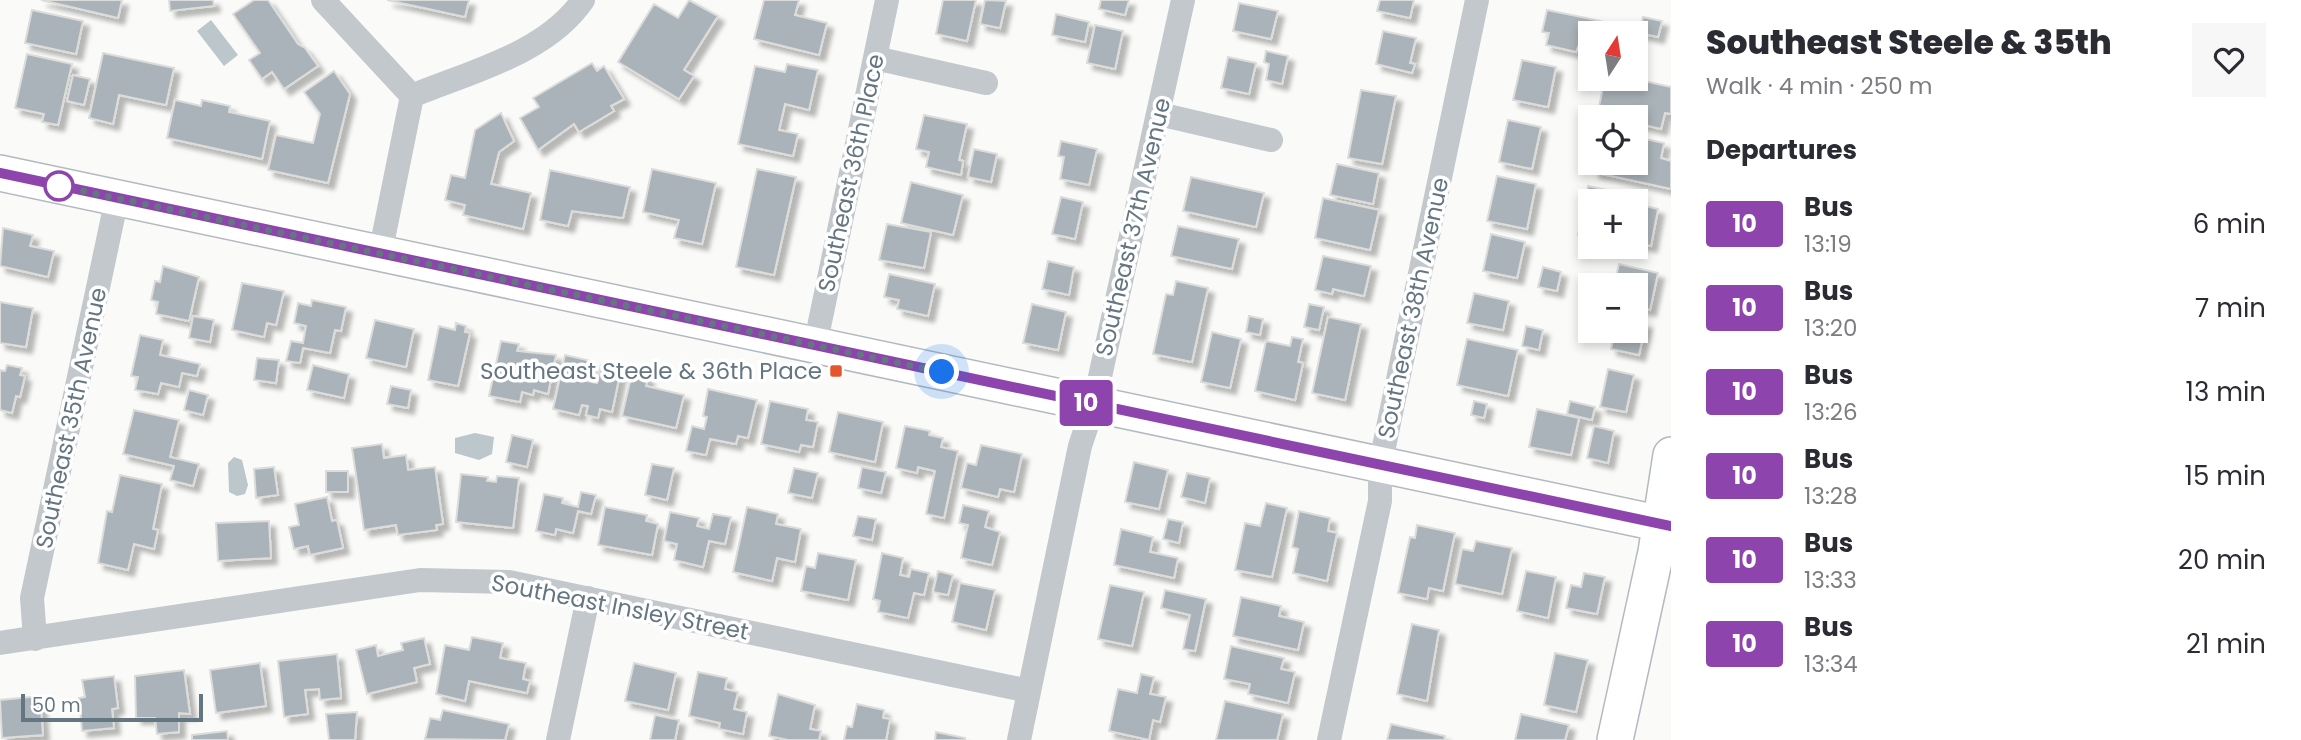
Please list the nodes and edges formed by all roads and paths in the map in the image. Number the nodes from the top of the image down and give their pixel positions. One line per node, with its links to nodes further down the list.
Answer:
1 (323, 0): 8 (street)
2 (583, 0): 8 (street)
3 (887, 0): 6 (street, Southeast 36th Place)
4 (1183, 0): 9 (street, Southeast 37th Avenue)
5 (1477, 0): 17 (street, Southeast 38th Avenue)
6 (875, 58): 7 (street); 14 (street, Southeast 36th Place)
7 (986, 83)
8 (412, 96): 13 (street)
9 (1158, 114): 10 (street); 15 (street, Southeast 37th Avenue)
10 (1271, 140)
11 (0, 173): 12 (street)
12 (117, 198): 13 (street); 20 (street, Southeast 35th Avenue)
13 (380, 254): 14 (street)
14 (815, 346): 15 (street)
15 (1094, 404): 17 (street); 22 (street, Southeast 37th Avenue)
16 (1671, 455): 18 (street)
17 (1380, 466): 18 (street); 25 (street, Southeast 38th Avenue)
18 (1665, 525): 26 (street)
19 (588, 598): 20 (street, Southeast Insley Street); 22 (street, Southeast Insley Street); 23 (street)
20 (34, 639): 21 (street, Southeast Insley Street)
21 (0, 643)
22 (1029, 691): 24 (street, Southeast 37th Avenue)
23 (558, 740)
24 (1019, 740)
25 (1329, 740)
26 (1615, 740)

